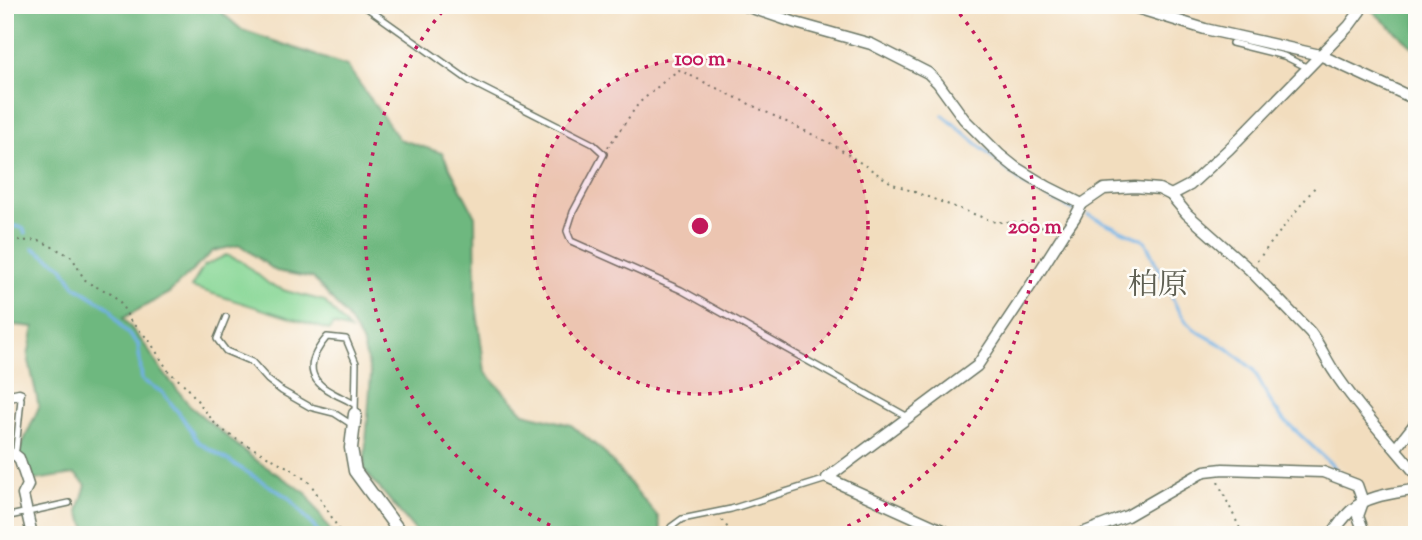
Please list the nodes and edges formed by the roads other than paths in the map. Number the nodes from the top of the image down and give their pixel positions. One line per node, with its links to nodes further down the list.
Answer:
1 (363, 5): 15 (lane)
2 (743, 5): 10 (street)
3 (1127, 5): 6 (street)
4 (1356, 5): 6 (street)
5 (1233, 43): 7 (lane)
6 (1320, 55): 7 (street); 8 (street)
7 (1308, 68): 9 (street)
8 (1417, 100)
9 (1171, 195): 10 (street); 17 (street)
10 (1082, 204): 15 (street)
11 (226, 317): 14 (lane)
12 (5, 383): 13 (lane)
13 (11, 396): 18 (lane)
14 (355, 415): 14 (lane); 27 (street)
15 (908, 417): 20 (street)
16 (1417, 421): 17 (street)
17 (1396, 448): 19 (street)
18 (10, 455): 24 (street)
19 (1417, 475)
20 (827, 478): 28 (lane); 29 (street)
21 (1417, 489): 22 (street)
22 (1363, 502): 30 (street); 31 (street); 32 (street)
23 (69, 503): 24 (lane)
24 (27, 512): 25 (lane); 26 (street)
25 (5, 517)
26 (32, 535)
27 (402, 535)
28 (669, 535)
29 (953, 535)
30 (1077, 535)
31 (1331, 535)
32 (1365, 535)

